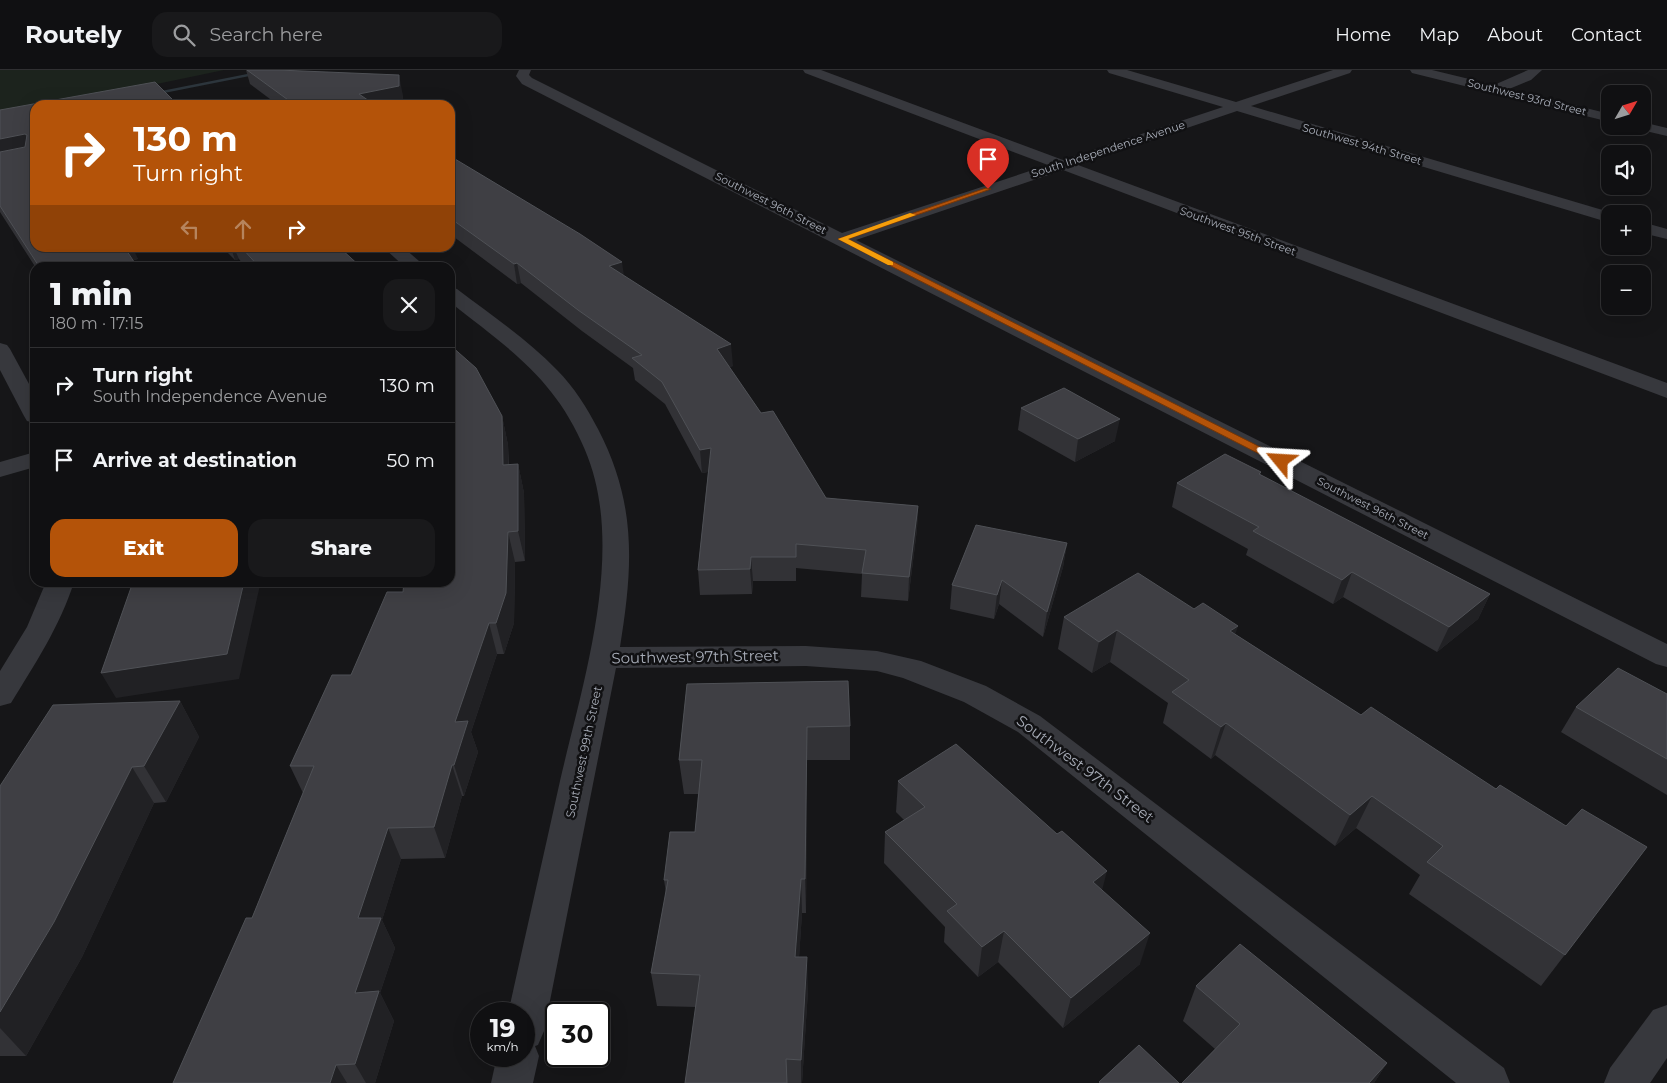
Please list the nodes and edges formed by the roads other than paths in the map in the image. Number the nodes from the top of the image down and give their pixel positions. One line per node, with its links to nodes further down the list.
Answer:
1 (809, 70): 12 (street, Southwest 95th Street)
2 (1113, 70): 8 (street, Southwest 94th Street)
3 (1346, 70): 8 (street, South Independence Avenue)
4 (1416, 70): 7 (street, Southwest 93rd Street)
5 (1536, 70): 7 (street)
6 (524, 71): 16 (street, Southwest 96th Street)
7 (1495, 90): 9 (street, Southwest 93rd Street)
8 (1237, 107): 12 (street, South Independence Avenue); 13 (street, Southwest 94th Street)
9 (1601, 116)
10 (1651, 128): 11 (street)
11 (1667, 132)
12 (1061, 165): 16 (street, South Independence Avenue); 21 (street, Southwest 95th Street)
13 (1601, 214)
14 (1651, 230): 15 (street)
15 (1667, 234)
16 (842, 239): 26 (street, Southwest 96th Street)
17 (398, 252): 18 (street)
18 (410, 262)
19 (455, 297): 27 (street, Southwest 99th Street)
20 (0, 348): 22 (street)
21 (1667, 391)
22 (30, 406)
23 (30, 461): 24 (street)
24 (0, 470)
25 (58, 587): 28 (street)
26 (1667, 657)
27 (603, 658): 29 (street, Southwest 99th Street); 33 (street, Southwest 97th Street)
28 (0, 695)
29 (530, 1002)
30 (1667, 1024): 34 (street)
31 (516, 1067): 32 (street)
32 (512, 1083)
33 (1489, 1083)
34 (1625, 1083)

